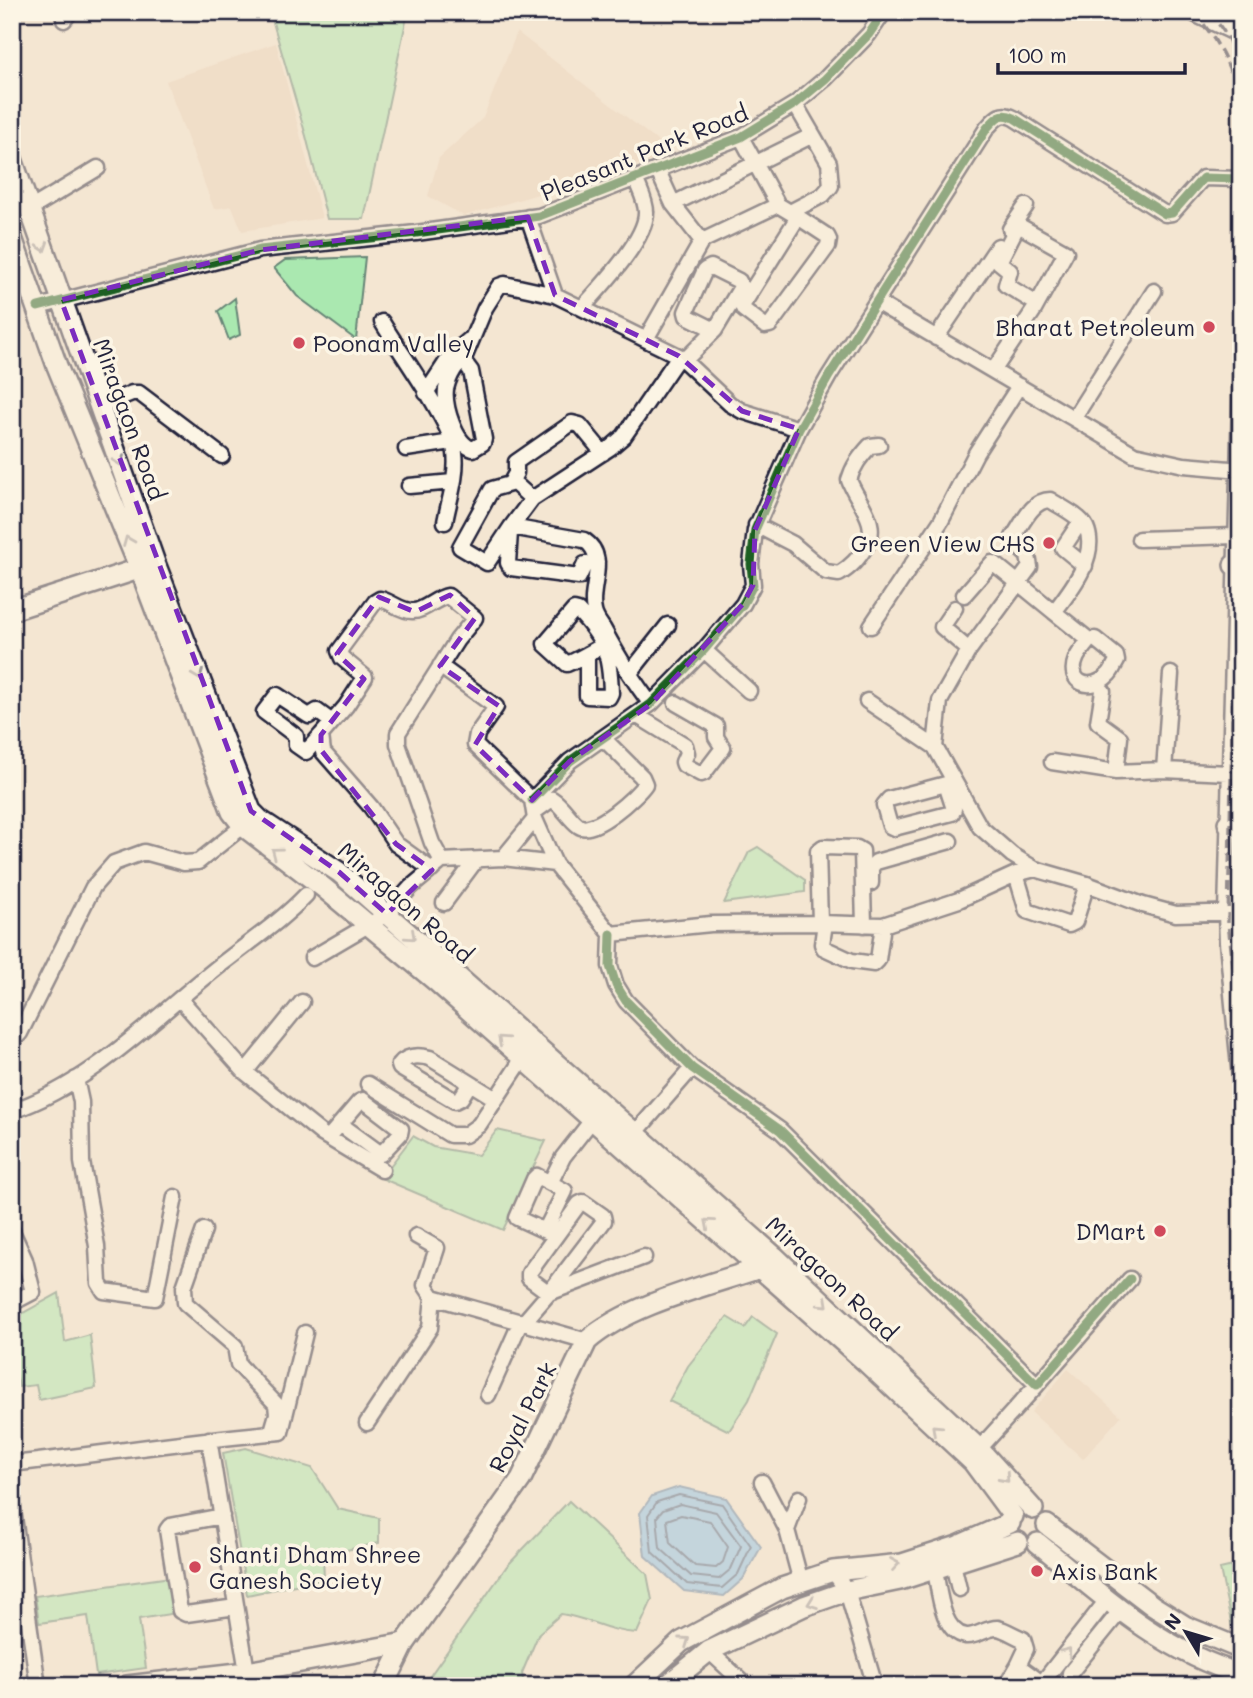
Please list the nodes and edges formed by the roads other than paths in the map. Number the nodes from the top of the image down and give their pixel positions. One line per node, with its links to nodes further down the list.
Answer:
1 (884, 12): 4 (street, Pleasant Park Road)
2 (1198, 12): 3 (main road)
3 (1237, 34)
4 (795, 104): 5 (street); 6 (street, Pleasant Park Road)
5 (813, 135): 8 (street); 16 (street)
6 (741, 137): 8 (street); 10 (street, Pleasant Park Road)
7 (12, 159): 15 (main road, Miragaon Road)
8 (756, 164): 13 (street); 16 (street)
9 (98, 168): 15 (street)
10 (658, 171): 12 (street, Pleasant Park Road); 13 (street)
11 (1241, 179): 23 (street)
12 (636, 180): 17 (street, Pleasant Park Road); 26 (street)
13 (673, 204): 19 (street)
14 (1026, 206): 30 (street)
15 (30, 209): 22 (main road, Miragaon Road, one-way to 22)
16 (789, 212): 16 (street); 19 (street)
17 (528, 217): 21 (street); 22 (street, Pleasant Park Road)
18 (12, 238): 25 (main road, Miragaon Road)
19 (702, 241): 31 (street)
20 (1154, 291): 39 (street)
21 (555, 295): 26 (street); 29 (street)
22 (61, 300): 25 (street, Pleasant Park Road); 38 (main road, Miragaon Road)
23 (876, 302): 30 (street); 40 (street)
24 (1037, 304): 24 (street); 35 (street)
25 (38, 307): 59 (main road, Miragaon Road, one-way to 25)
26 (582, 308): 31 (street)
27 (382, 322): 37 (street)
28 (715, 330): 28 (street); 32 (street)
29 (472, 338): 33 (street); 37 (street)
30 (936, 338): 35 (street)
31 (646, 339): 32 (street)
32 (682, 358): 40 (street); 44 (street)
33 (462, 363): 33 (street)
34 (1241, 364): 46 (street)
35 (993, 372): 36 (street)
36 (1019, 386): 39 (street); 67 (street)
37 (426, 393): 41 (street)
38 (100, 406): 45 (street); 59 (main road, Miragaon Road, one-way to 59)
39 (1074, 418): 46 (street)
40 (799, 429): 53 (street)
41 (452, 443): 43 (street); 48 (street)
42 (879, 445): 53 (street)
43 (406, 449)
44 (603, 453): 47 (street); 50 (street)
45 (222, 456)
46 (1239, 470): 55 (street)
47 (512, 481): 50 (street); 54 (street)
48 (453, 482): 49 (street); 52 (street)
49 (409, 486)
50 (532, 499): 54 (street)
51 (1081, 521): 60 (street); 60 (street); 61 (street)
52 (445, 522)
53 (756, 525): 70 (street)
54 (511, 527): 57 (street); 57 (street)
55 (1235, 536): 56 (street); 58 (street)
56 (1139, 539)
57 (597, 562): 69 (street)
58 (1238, 565): 89 (street)
59 (148, 566): 64 (main road); 93 (main road, Miragaon Road); 97 (main road, Miragaon Road, one-way to 97)
60 (1085, 566): 65 (street)
61 (1019, 584): 62 (street); 65 (street); 71 (street)
62 (964, 595)
63 (955, 608): 71 (street)
64 (12, 610)
65 (1054, 612): 68 (street)
66 (668, 625): 74 (street)
67 (871, 626)
68 (1089, 640)
69 (606, 643): 72 (street); 72 (street); 72 (street); 74 (street)
70 (705, 650): 76 (street); 80 (street)
71 (969, 650): 85 (street)
72 (587, 654)
73 (440, 666): 82 (street); 91 (street); 99 (street)
74 (630, 673): 80 (street)
75 (1171, 674): 87 (street)
76 (749, 691)
77 (1103, 691): 88 (street)
78 (867, 701): 85 (street)
79 (676, 703): 81 (street)
80 (651, 704): 81 (street)
81 (636, 715): 84 (street)
82 (332, 722): 83 (street); 83 (street)
83 (321, 735): 99 (street)
84 (603, 738): 91 (street); 91 (street)
85 (935, 747): 90 (street)
86 (1052, 762): 88 (street)
87 (1164, 770): 88 (street); 89 (street)
88 (1116, 772)
89 (1230, 773): 92 (street)
90 (950, 782): 90 (street); 100 (street)
91 (534, 810): 95 (street); 98 (street)
92 (1234, 824): 106 (street)
93 (243, 827): 104 (main road, Miragaon Road, one-way to 93); 115 (street)
94 (950, 841): 110 (street)
95 (503, 858): 96 (street); 98 (street)
96 (476, 860): 99 (street); 105 (street)
97 (321, 861): 101 (main road, Miragaon Road); 104 (street)
98 (555, 864): 111 (street)
99 (437, 865): 107 (street)
100 (1035, 869): 102 (street); 103 (street)
101 (339, 872): 104 (street); 107 (main road, Miragaon Road)
102 (1016, 874): 103 (street); 110 (street)
103 (1087, 884): 106 (street)
104 (313, 886): 109 (main road, Miragaon Road); 113 (street)
105 (444, 904)
106 (1233, 913): 122 (street)
107 (387, 914): 109 (street); 128 (main road, Miragaon Road, one-way to 128)
108 (823, 923): 110 (street); 110 (street); 110 (street); 111 (street)
109 (369, 924): 112 (street); 116 (main road, Miragaon Road, one-way to 109)
110 (873, 925)
111 (611, 934): 117 (street)
112 (312, 958)
113 (180, 999): 118 (street); 119 (street)
114 (302, 1002): 118 (street)
115 (12, 1042)
116 (523, 1058): 123 (street); 125 (main road, Miragaon Road)
117 (692, 1068): 128 (street); 144 (street)
118 (245, 1072): 127 (street)
119 (76, 1079): 124 (street); 131 (street)
120 (470, 1083): 123 (street)
121 (368, 1084): 123 (street)
122 (1241, 1088)
123 (496, 1099)
124 (12, 1111)
125 (592, 1120): 128 (main road, Miragaon Road); 130 (street)
126 (340, 1124): 127 (street)
127 (329, 1138): 129 (street)
128 (628, 1141): 136 (main road, Miragaon Road)
129 (382, 1170)
130 (550, 1182)
131 (175, 1197)
132 (204, 1230): 147 (street)
133 (12, 1231): 140 (street)
134 (416, 1236): 139 (street)
135 (644, 1257): 138 (street)
136 (767, 1262): 143 (main road, Royal Park); 149 (main road, Miragaon Road, one-way to 149); 156 (main road, Miragaon Road, one-way to 136)
137 (1130, 1279): 144 (street)
138 (549, 1293): 138 (street); 141 (street)
139 (433, 1297): 141 (street); 146 (street)
140 (12, 1303)
141 (522, 1322): 143 (street); 145 (street)
142 (305, 1334): 147 (street)
143 (587, 1341): 169 (main road, Royal Park)
144 (1037, 1385): 149 (street)
145 (488, 1395)
146 (367, 1423)
147 (271, 1433): 148 (street)
148 (209, 1438): 150 (street); 155 (street)
149 (979, 1449): 154 (main road, Miragaon Road, one-way to 154)
150 (12, 1464)
151 (762, 1482): 158 (street)
152 (799, 1498): 158 (street)
153 (12, 1503): 176 (street)
154 (1034, 1509): 156 (main road); 157 (main road)
155 (222, 1516): 167 (street); 167 (street)
156 (1012, 1520): 159 (main road); 162 (main road, one-way to 156)
157 (1047, 1525): 160 (main road); 171 (main road)
158 (787, 1530): 163 (street)
159 (1018, 1542): 160 (main road); 161 (main road)
160 (1038, 1543): 166 (main road)
161 (944, 1567): 164 (street); 165 (main road); 172 (street)
162 (833, 1571): 163 (main road); 165 (street)
163 (801, 1582): 168 (main road)
164 (959, 1589)
165 (847, 1591): 170 (main road, one-way to 170); 182 (street)
166 (1114, 1605): 174 (main road); 175 (street, one-way to 166); 184 (street)
167 (236, 1607): 173 (street)
168 (716, 1622): 170 (main road); 179 (main road, one-way to 168)
169 (405, 1643): 173 (main road); 178 (main road, Royal Park)
170 (718, 1647): 180 (main road); 181 (street)
171 (1241, 1649)
172 (1018, 1666): 175 (street); 183 (street)
173 (247, 1672): 177 (main road)
174 (1239, 1675)
175 (1044, 1685)
176 (38, 1686)
177 (127, 1686)
178 (384, 1686)
179 (634, 1686)
180 (666, 1686)
181 (747, 1686)
182 (875, 1686)
183 (1006, 1686)
184 (1071, 1686)

